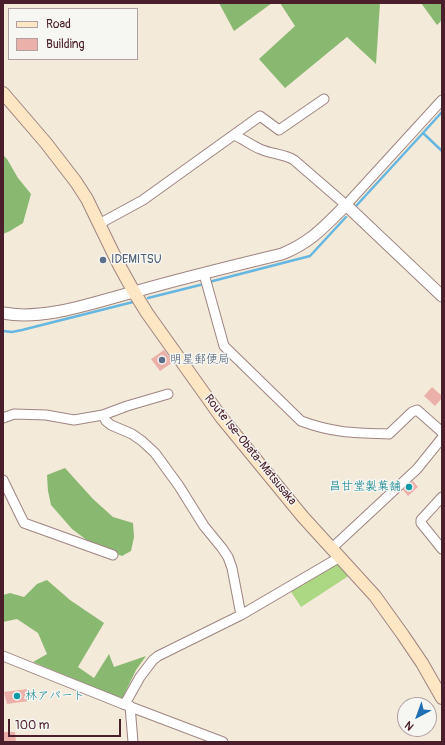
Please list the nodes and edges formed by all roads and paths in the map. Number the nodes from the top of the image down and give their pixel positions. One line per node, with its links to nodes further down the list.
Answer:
1 (3, 93): 6 (main road, Route Ise-Obata-Matsusaka)
2 (324, 99): 4 (street)
3 (442, 100): 5 (street)
4 (234, 135): 5 (street); 6 (street)
5 (346, 205): 7 (street); 9 (street)
6 (99, 224): 8 (main road, Route Ise-Obata-Matsusaka)
7 (205, 276): 8 (street); 14 (street)
8 (134, 292): 10 (street); 19 (main road, Route Ise-Obata-Matsusaka)
9 (442, 296)
10 (3, 313)
11 (168, 394): 12 (street)
12 (103, 415): 13 (street); 21 (street)
13 (3, 418)
14 (442, 432)
15 (442, 438): 19 (street)
16 (3, 480): 20 (street)
17 (442, 497): 18 (street)
18 (442, 549)
19 (336, 552): 21 (street); 23 (main road, Route Ise-Obata-Matsusaka)
20 (113, 555)
21 (241, 615): 24 (street)
22 (3, 656): 24 (street)
23 (442, 698)
24 (127, 705): 25 (street); 26 (street)
25 (133, 742)
26 (223, 742)

